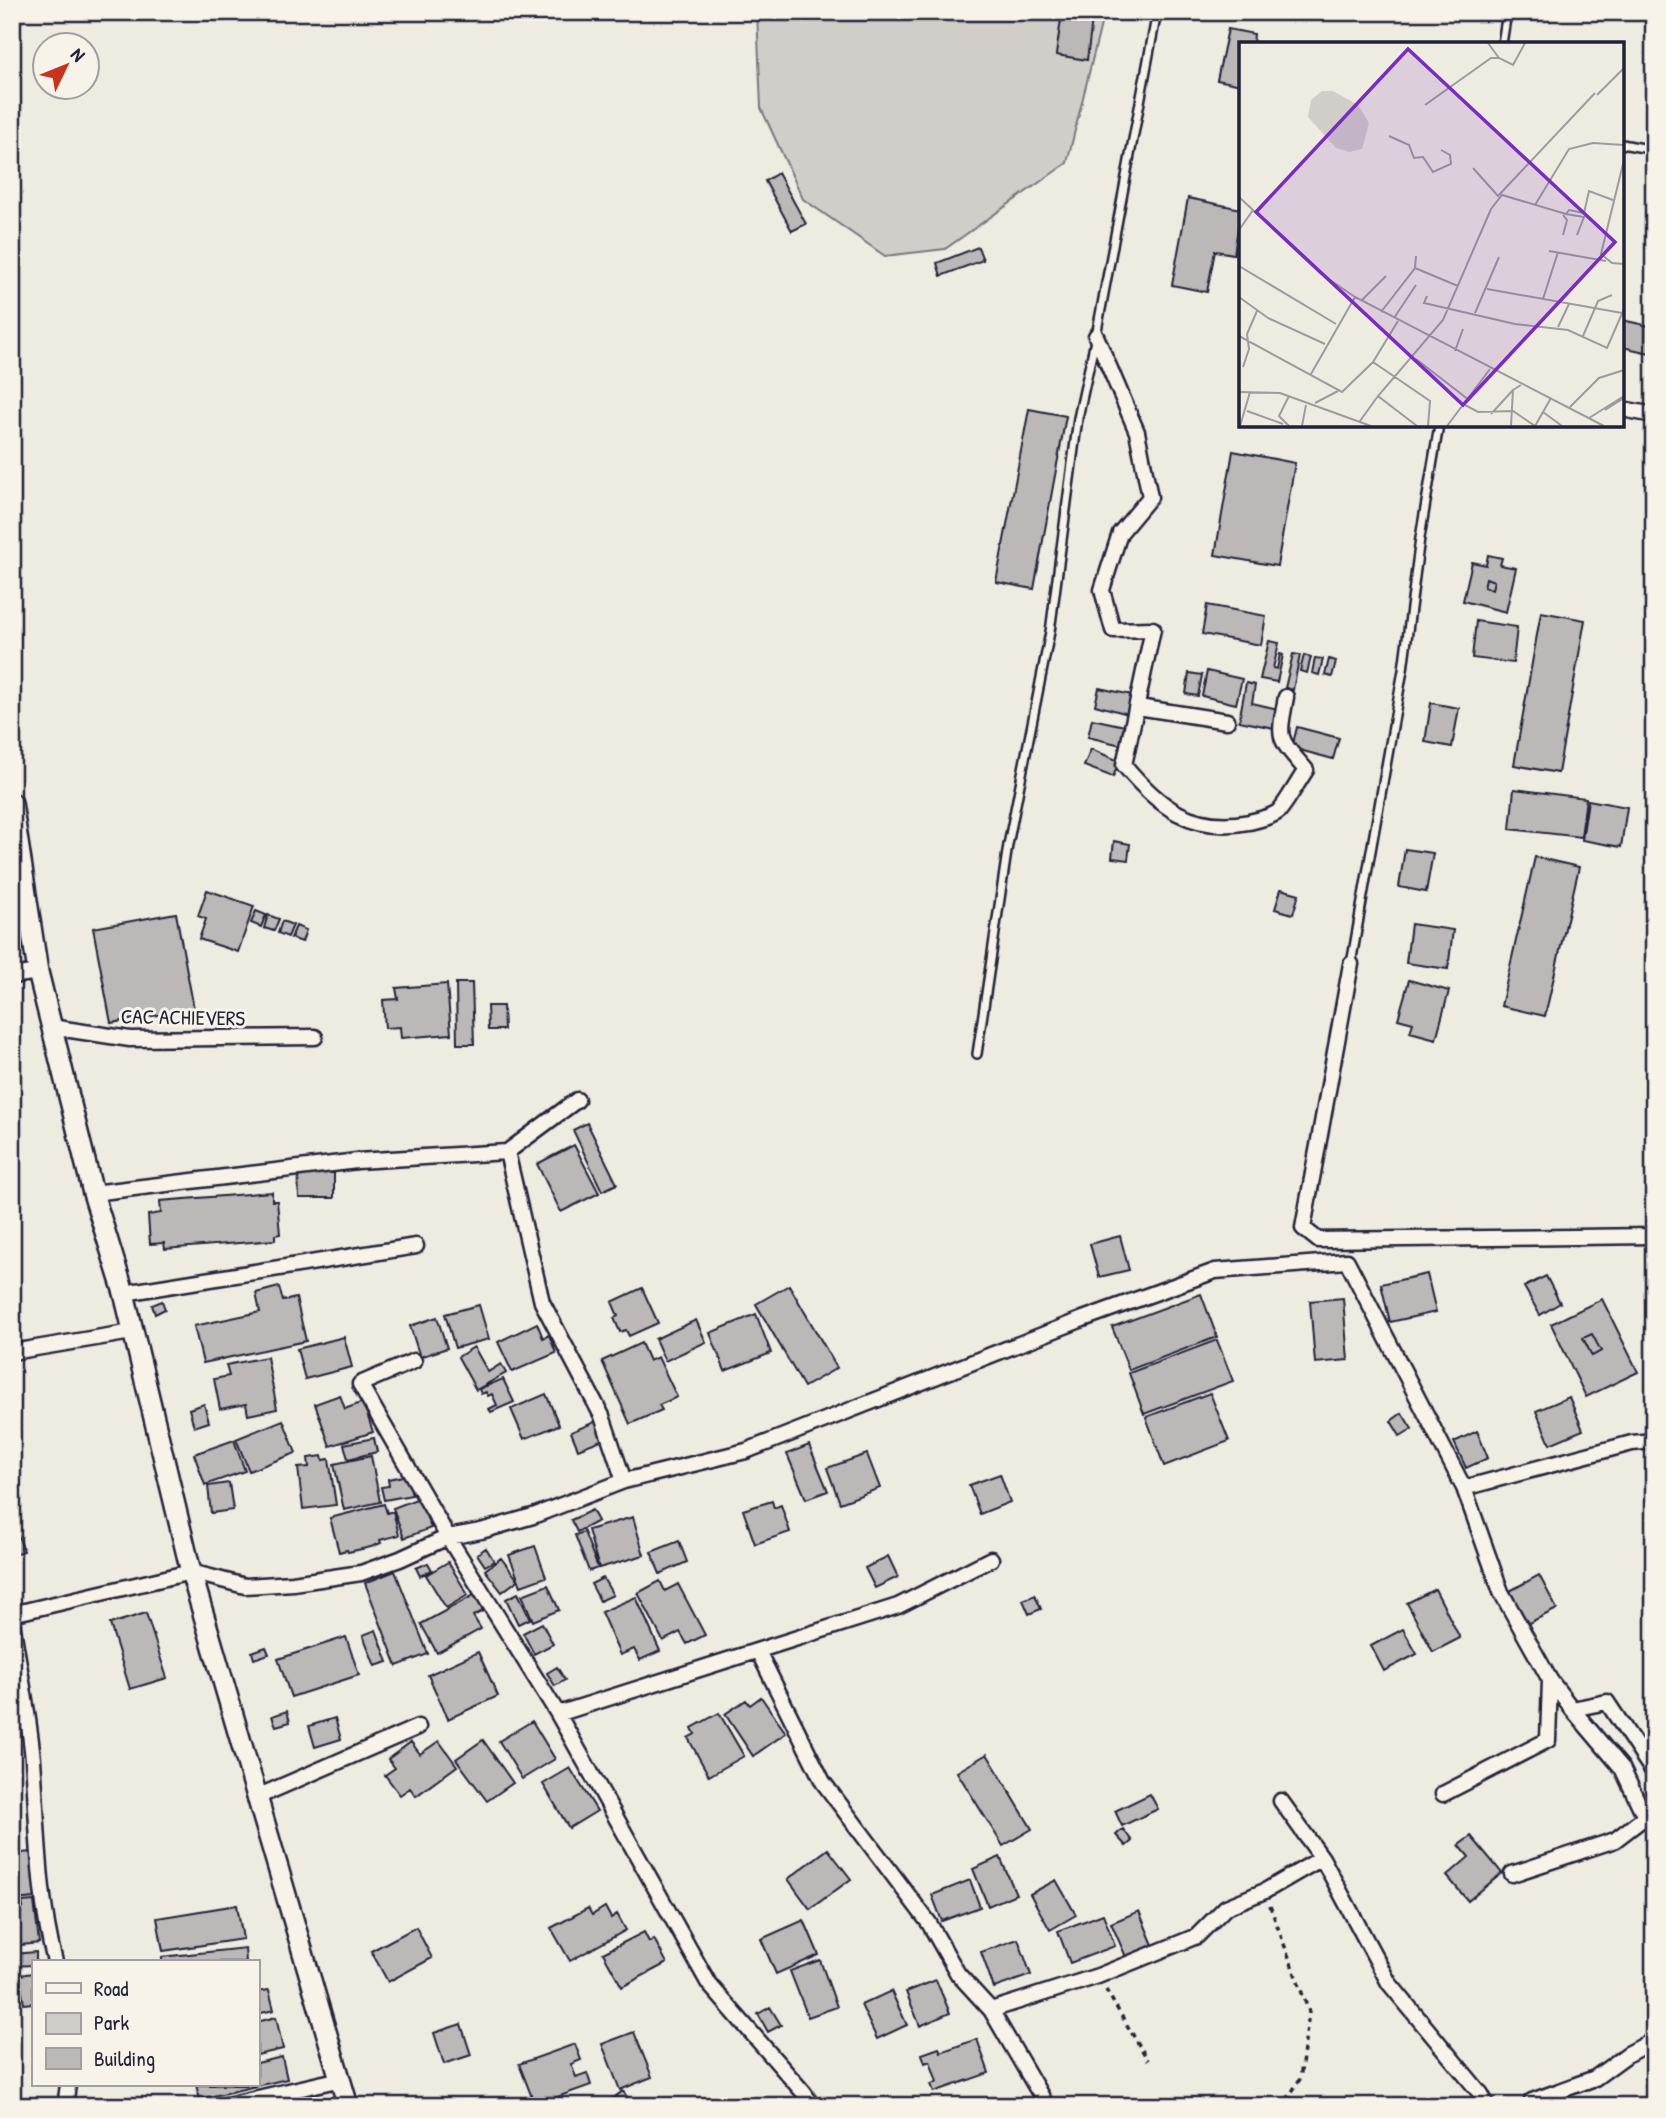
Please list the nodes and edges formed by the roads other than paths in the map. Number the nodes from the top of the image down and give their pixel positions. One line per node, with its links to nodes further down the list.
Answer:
1 (1157, 12): 6 (lane)
2 (1507, 12): 3 (lane)
3 (1502, 42)
4 (1624, 144): 5 (lane)
5 (1654, 150)
6 (1096, 336): 11 (street); 19 (lane)
7 (1624, 410): 8 (street)
8 (1654, 415)
9 (1439, 427): 14 (lane)
10 (1286, 697): 11 (street)
11 (1138, 707): 12 (street)
12 (1227, 721)
13 (12, 803): 15 (street)
14 (1351, 964): 23 (street)
15 (38, 972): 16 (street); 17 (street)
16 (12, 976)
17 (51, 1027): 18 (street, CAC ACHIEVERS); 22 (street)
18 (315, 1037)
19 (977, 1054)
20 (577, 1100): 21 (street)
21 (506, 1152): 22 (street); 30 (street)
22 (93, 1194): 25 (street)
23 (1654, 1236)
24 (416, 1246): 25 (street)
25 (124, 1293): 26 (street)
26 (132, 1332): 27 (street); 34 (street)
27 (12, 1352)
28 (414, 1361): 32 (street)
29 (1654, 1441): 31 (street)
30 (624, 1481): 31 (street); 32 (street)
31 (1464, 1488): 38 (street)
32 (448, 1537): 34 (street); 40 (street)
33 (990, 1559): 37 (street)
34 (191, 1572): 35 (street); 44 (street)
35 (12, 1614)
36 (12, 1622): 48 (street)
37 (758, 1651): 40 (street); 49 (street)
38 (1550, 1680): 39 (street); 43 (street)
39 (1572, 1709): 42 (street); 47 (street)
40 (558, 1714): 56 (street)
41 (418, 1727): 44 (street)
42 (1654, 1773)
43 (1443, 1794)
44 (257, 1797): 51 (street)
45 (1280, 1801): 46 (street)
46 (1322, 1858): 49 (street); 58 (street)
47 (1512, 1874)
48 (55, 1960)
49 (991, 2010): 57 (street)
50 (1654, 2040): 59 (street)
51 (341, 2079): 54 (street); 55 (street)
52 (67, 2095): 53 (street)
53 (77, 2106)
54 (223, 2106)
55 (348, 2106)
56 (812, 2106)
57 (1047, 2106)
58 (1487, 2106)
59 (1531, 2106)

